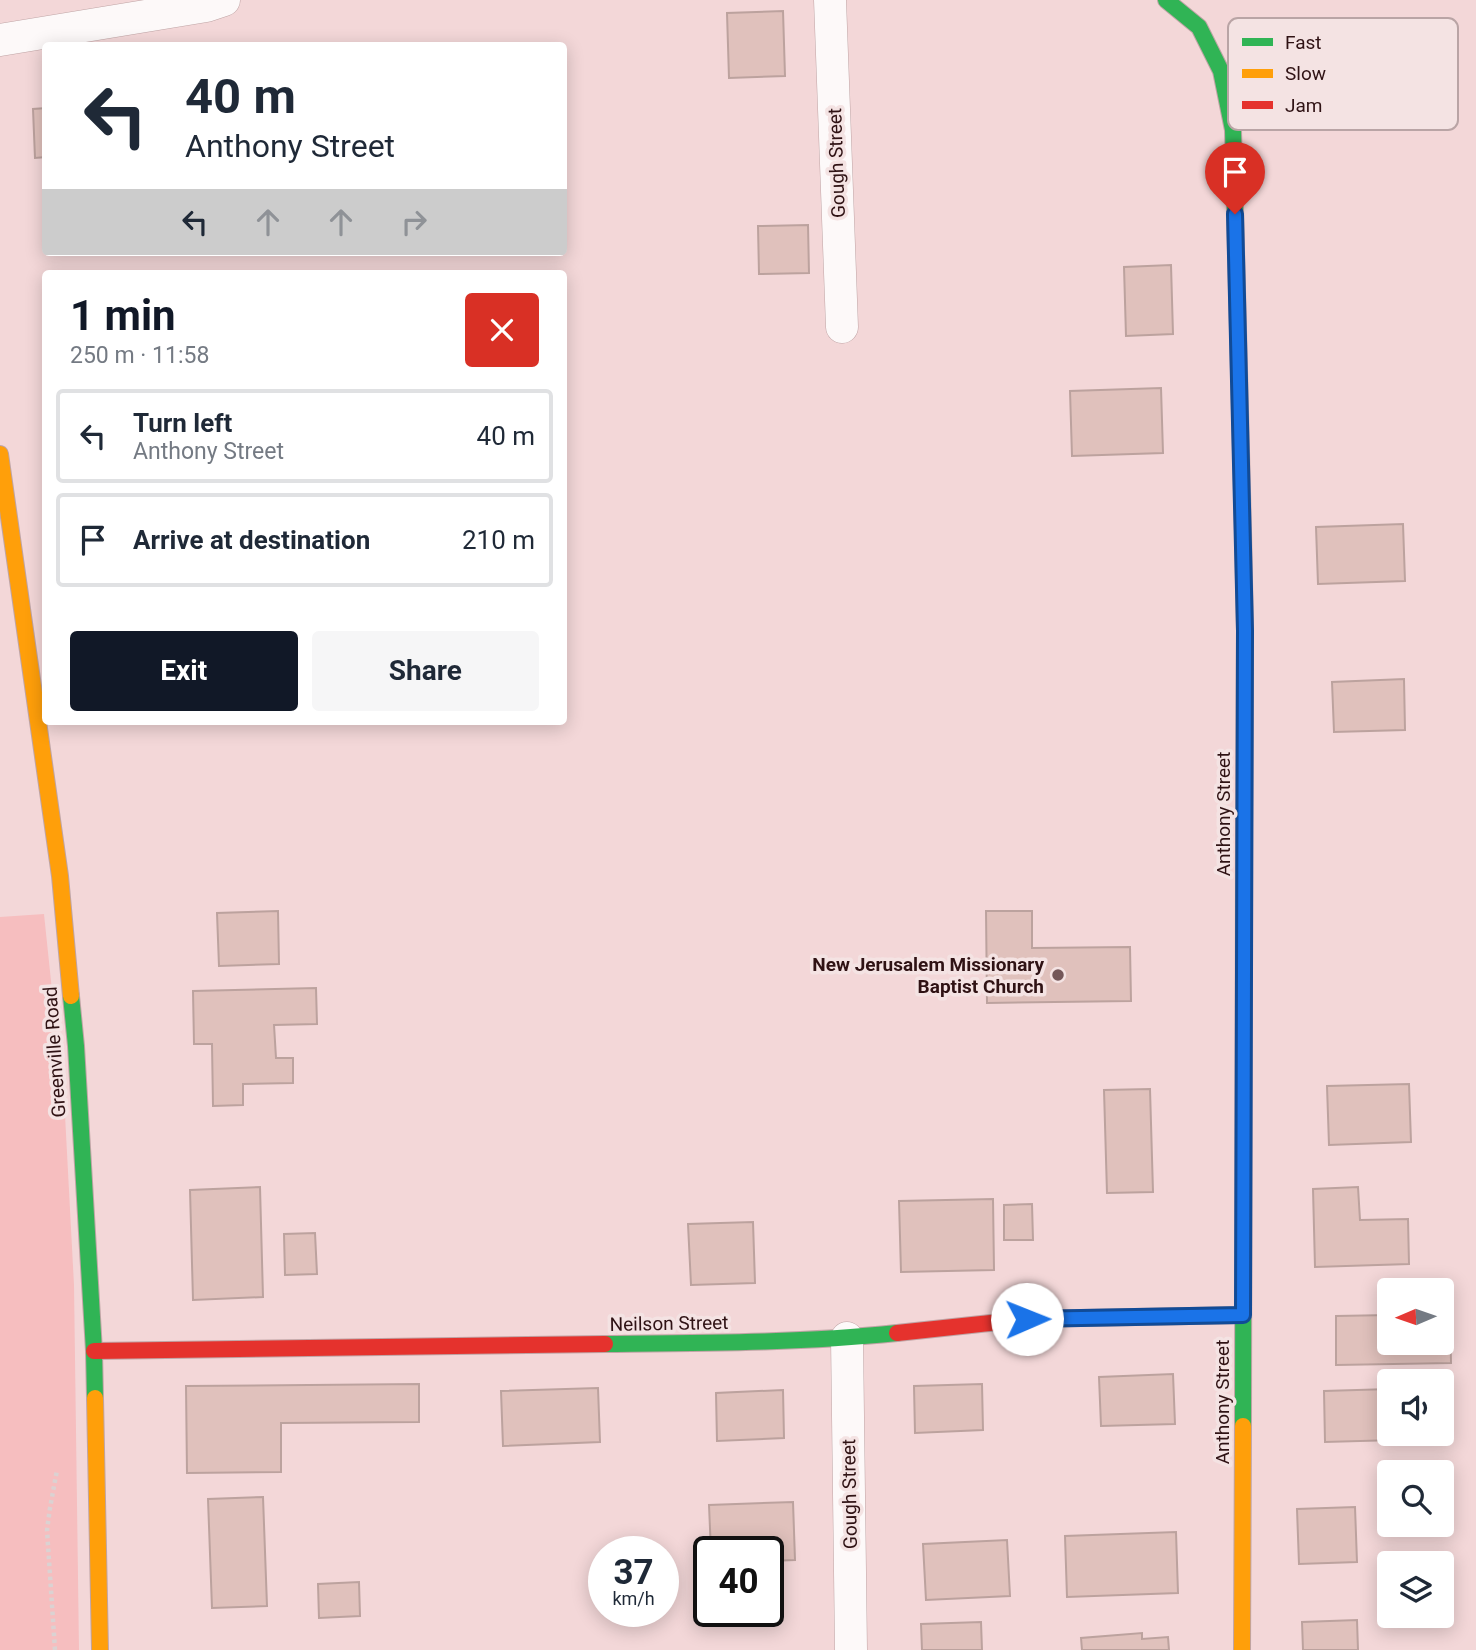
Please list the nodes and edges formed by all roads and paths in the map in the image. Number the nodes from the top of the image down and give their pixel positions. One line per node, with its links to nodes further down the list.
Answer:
1 (224, 0): 4 (street)
2 (830, 0): 7 (street, Gough Street)
3 (1166, 0): 5 (street, Anthony Street)
4 (0, 40)
5 (1228, 105)
6 (1233, 130): 9 (street, Anthony Street)
7 (842, 327)
8 (0, 454): 11 (street, Greenville Road)
9 (1243, 1315): 10 (street, Neilson Street); 16 (street, Anthony Street)
10 (847, 1338): 11 (street, Neilson Street); 15 (street, Gough Street)
11 (94, 1351): 14 (street, Greenville Road)
12 (60, 1458): 13 (path)
13 (55, 1650)
14 (100, 1650)
15 (850, 1650)
16 (1242, 1650)

